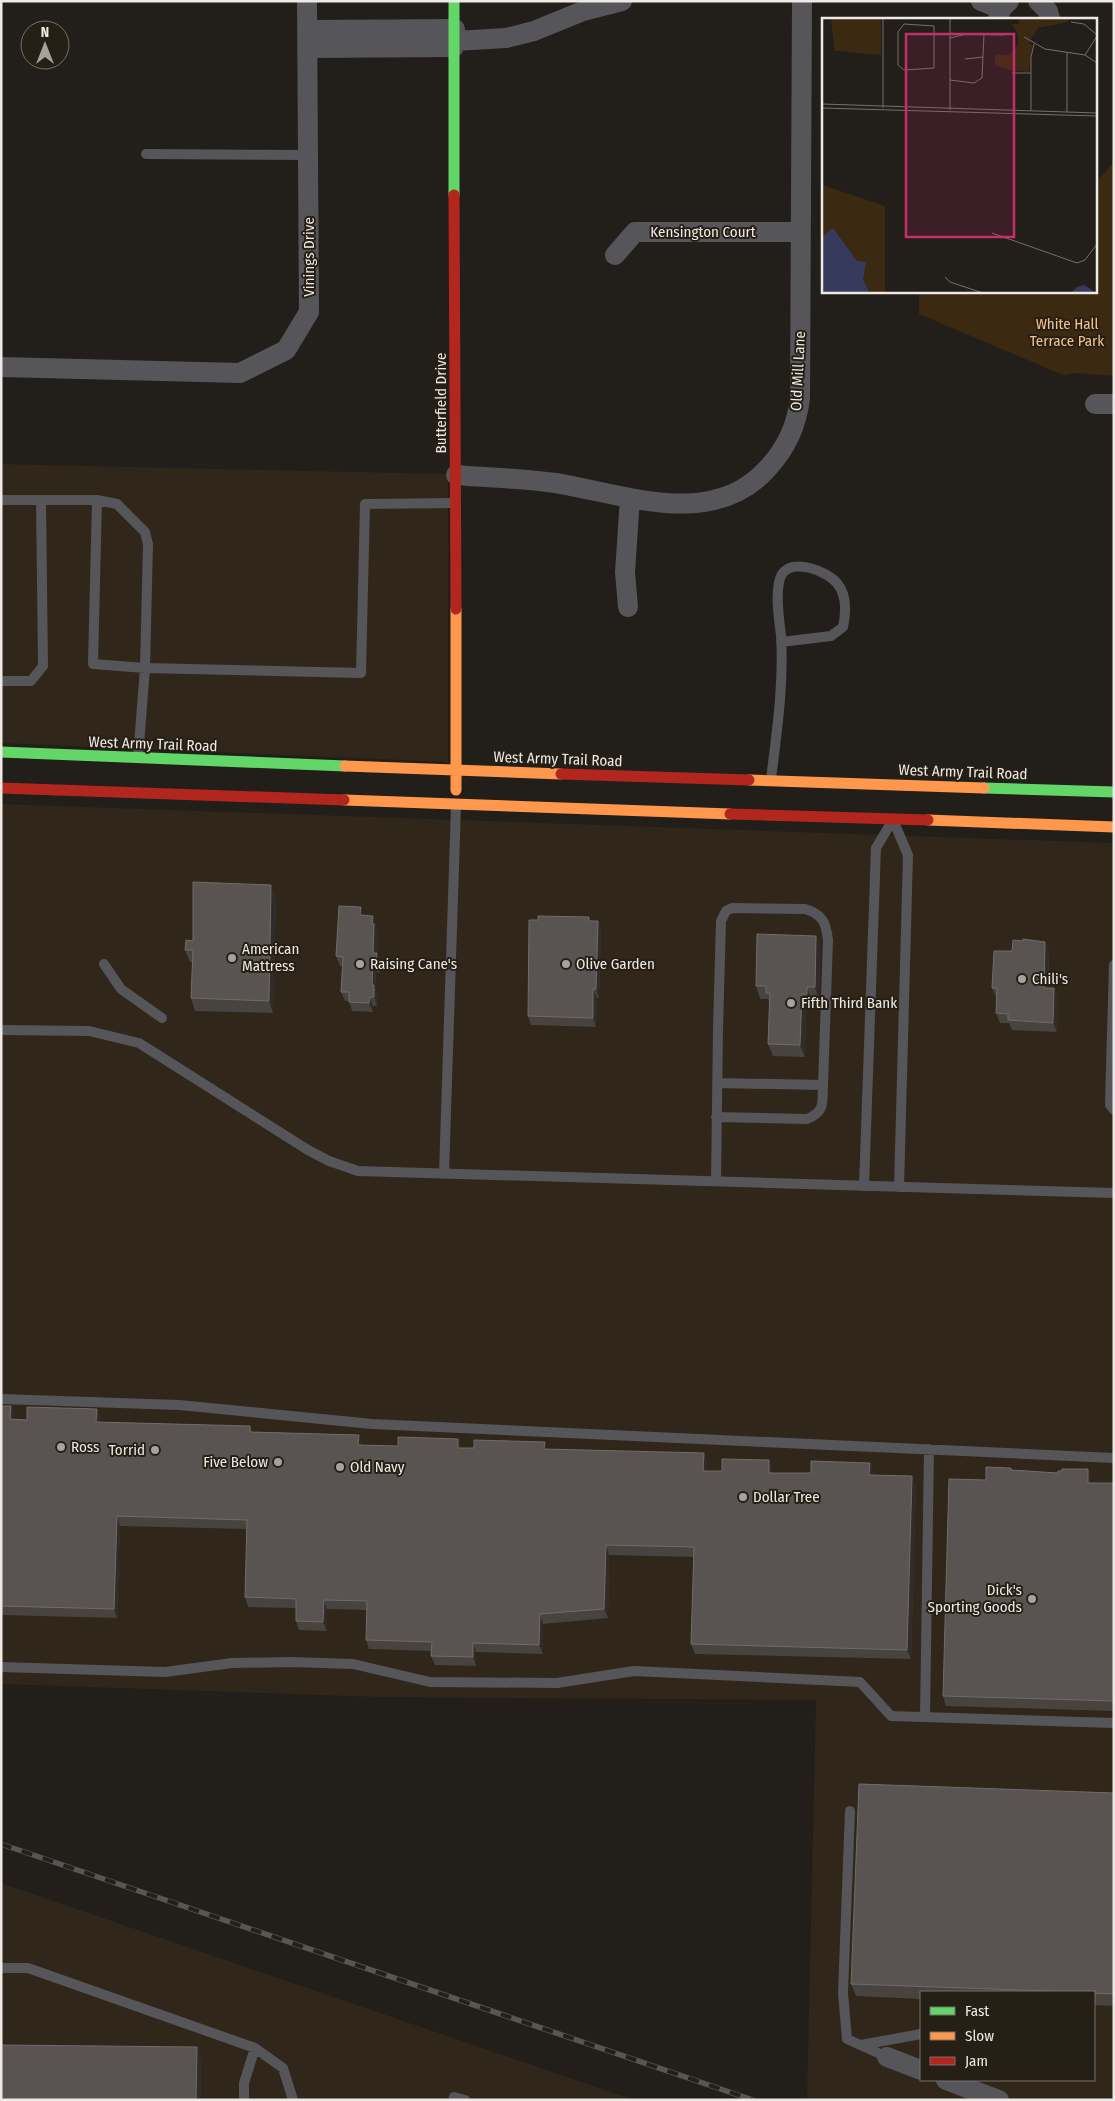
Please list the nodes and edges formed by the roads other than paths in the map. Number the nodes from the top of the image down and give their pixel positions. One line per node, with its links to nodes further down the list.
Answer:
1 (307, 1): 9 (street, Vinings Drive)
2 (454, 1): 10 (main road, Butterfield Drive)
3 (622, 1): 10 (street)
4 (802, 1): 13 (street, Old Mill Lane)
5 (981, 1): 7 (street)
6 (1038, 1): 8 (street)
7 (1003, 10)
8 (1050, 18)
9 (308, 39): 10 (street); 12 (street, Vinings Drive)
10 (455, 39): 16 (main road, Butterfield Drive)
11 (146, 154): 12 (lane)
12 (309, 155): 15 (street, Vinings Drive)
13 (801, 232): 14 (street, Kensington Court); 17 (street, Old Mill Lane)
14 (615, 255)
15 (1, 367)
16 (456, 475): 17 (street, Old Mill Lane); 21 (main road, Butterfield Drive)
17 (630, 498): 22 (street)
18 (1, 500): 19 (lane)
19 (41, 500): 20 (lane); 25 (lane)
20 (97, 500): 24 (lane); 24 (lane)
21 (456, 503): 24 (lane); 28 (main road, Butterfield Drive)
22 (628, 607)
23 (781, 642): 23 (lane); 29 (lane)
24 (145, 668): 27 (lane)
25 (1, 681)
26 (1, 752): 27 (main road, West Army Trail Road)
27 (138, 758): 28 (main road, West Army Trail Road)
28 (456, 771): 29 (main road, West Army Trail Road); 32 (main road, Butterfield Drive)
29 (771, 780): 31 (main road, West Army Trail Road)
30 (1, 788): 32 (main road)
31 (1114, 792)
32 (456, 805): 33 (main road); 44 (lane)
33 (893, 815): 34 (main road); 46 (lane); 47 (lane)
34 (1114, 827)
35 (104, 964): 37 (lane)
36 (1114, 965): 39 (lane)
37 (162, 1018)
38 (1, 1030): 44 (lane)
39 (1112, 1067): 42 (lane)
40 (717, 1083): 41 (lane); 41 (lane); 43 (lane)
41 (822, 1085): 43 (lane)
42 (1114, 1110)
43 (716, 1117): 45 (lane)
44 (444, 1174): 45 (lane)
45 (716, 1181): 46 (lane)
46 (864, 1186): 47 (lane)
47 (899, 1187): 48 (lane)
48 (1114, 1193)
49 (1, 1399): 50 (lane)
50 (929, 1449): 51 (lane); 53 (lane)
51 (1114, 1458)
52 (1, 1667): 53 (lane)
53 (924, 1717): 54 (lane)
54 (1114, 1723)
55 (850, 1811): 58 (lane)
56 (1, 1968): 59 (lane)
57 (920, 2034): 58 (lane)
58 (861, 2045): 60 (lane)
59 (255, 2048): 64 (lane); 65 (lane)
60 (887, 2057): 61 (street)
61 (920, 2070)
62 (952, 2081): 63 (street)
63 (972, 2084): 68 (street)
64 (244, 2100)
65 (293, 2100)
66 (453, 2100): 67 (lane)
67 (465, 2100)
68 (999, 2100)

